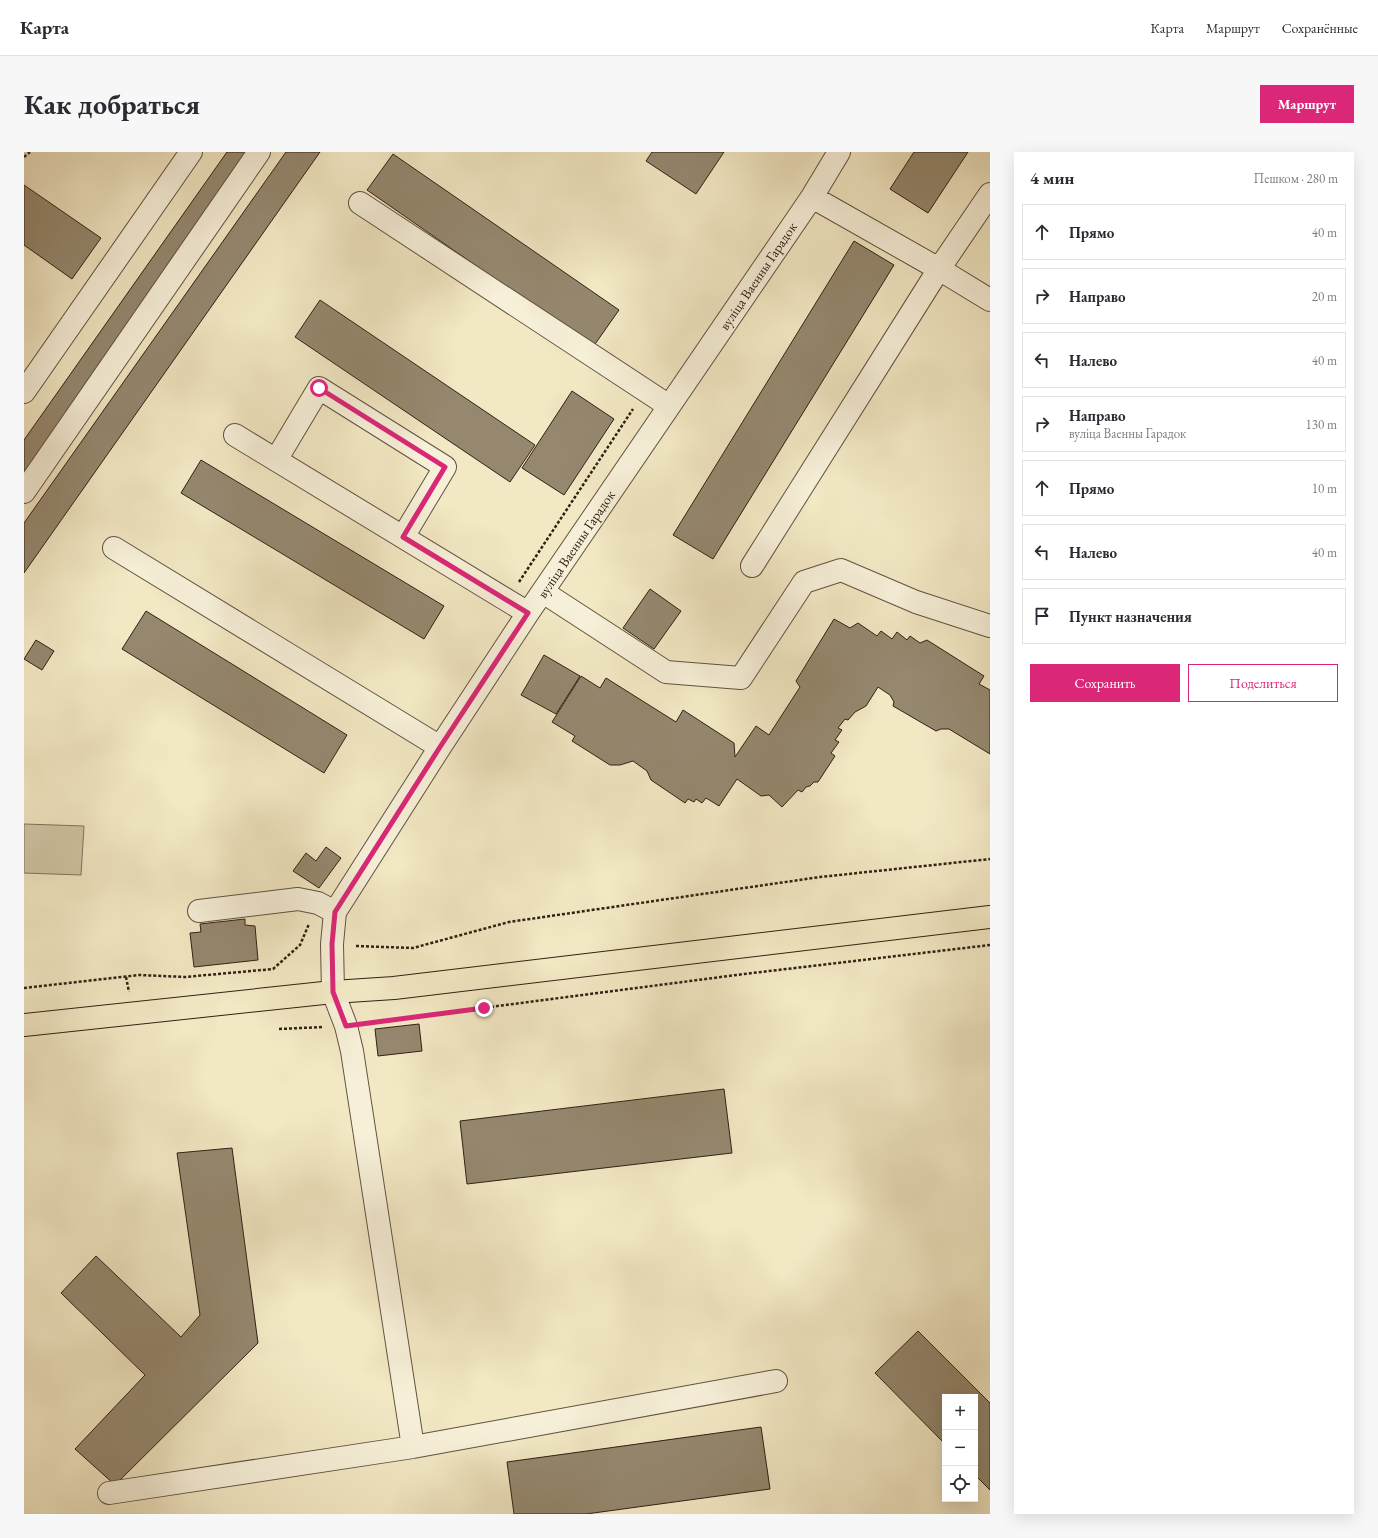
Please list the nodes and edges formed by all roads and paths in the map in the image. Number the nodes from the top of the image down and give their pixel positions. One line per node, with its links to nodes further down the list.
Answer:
1 (30, 152): 5 (path)
2 (191, 152): 11 (street)
3 (259, 152): 15 (street)
4 (838, 152): 7 (street, вуліца Ваенны Гарадок)
5 (24, 157)
6 (990, 194): 9 (street)
7 (812, 197): 9 (street); 12 (street, вуліца Ваенны Гарадок)
8 (360, 203): 12 (street)
9 (939, 269): 10 (street); 18 (street)
10 (990, 300)
11 (24, 392)
12 (669, 406): 19 (street, вуліца Ваенны Гарадок)
13 (235, 435): 14 (street)
14 (276, 460): 16 (street); 16 (street)
15 (24, 492)
16 (403, 537): 20 (street)
17 (114, 548): 22 (street)
18 (752, 566)
19 (543, 592): 20 (street, вуліца Ваенны Гарадок); 21 (street)
20 (528, 613): 22 (street, вуліца Ваенны Гарадок)
21 (990, 626)
22 (440, 747): 25 (street, вуліца Ваенны Гарадок)
23 (990, 859): 28 (path)
24 (199, 911): 25 (street)
25 (335, 912): 31 (street, вуліца Ваенны Гарадок)
26 (990, 917): 31 (main road)
27 (990, 945): 33 (path)
28 (356, 946)
29 (86, 981): 30 (path)
30 (24, 988)
31 (333, 992): 32 (main road); 33 (street, вуліца Ваенны Гарадок)
32 (24, 1025)
33 (346, 1026): 34 (path); 36 (street, вуліца Ваенны Гарадок)
34 (279, 1029)
35 (776, 1381): 36 (street)
36 (413, 1447): 37 (street)
37 (109, 1493)

